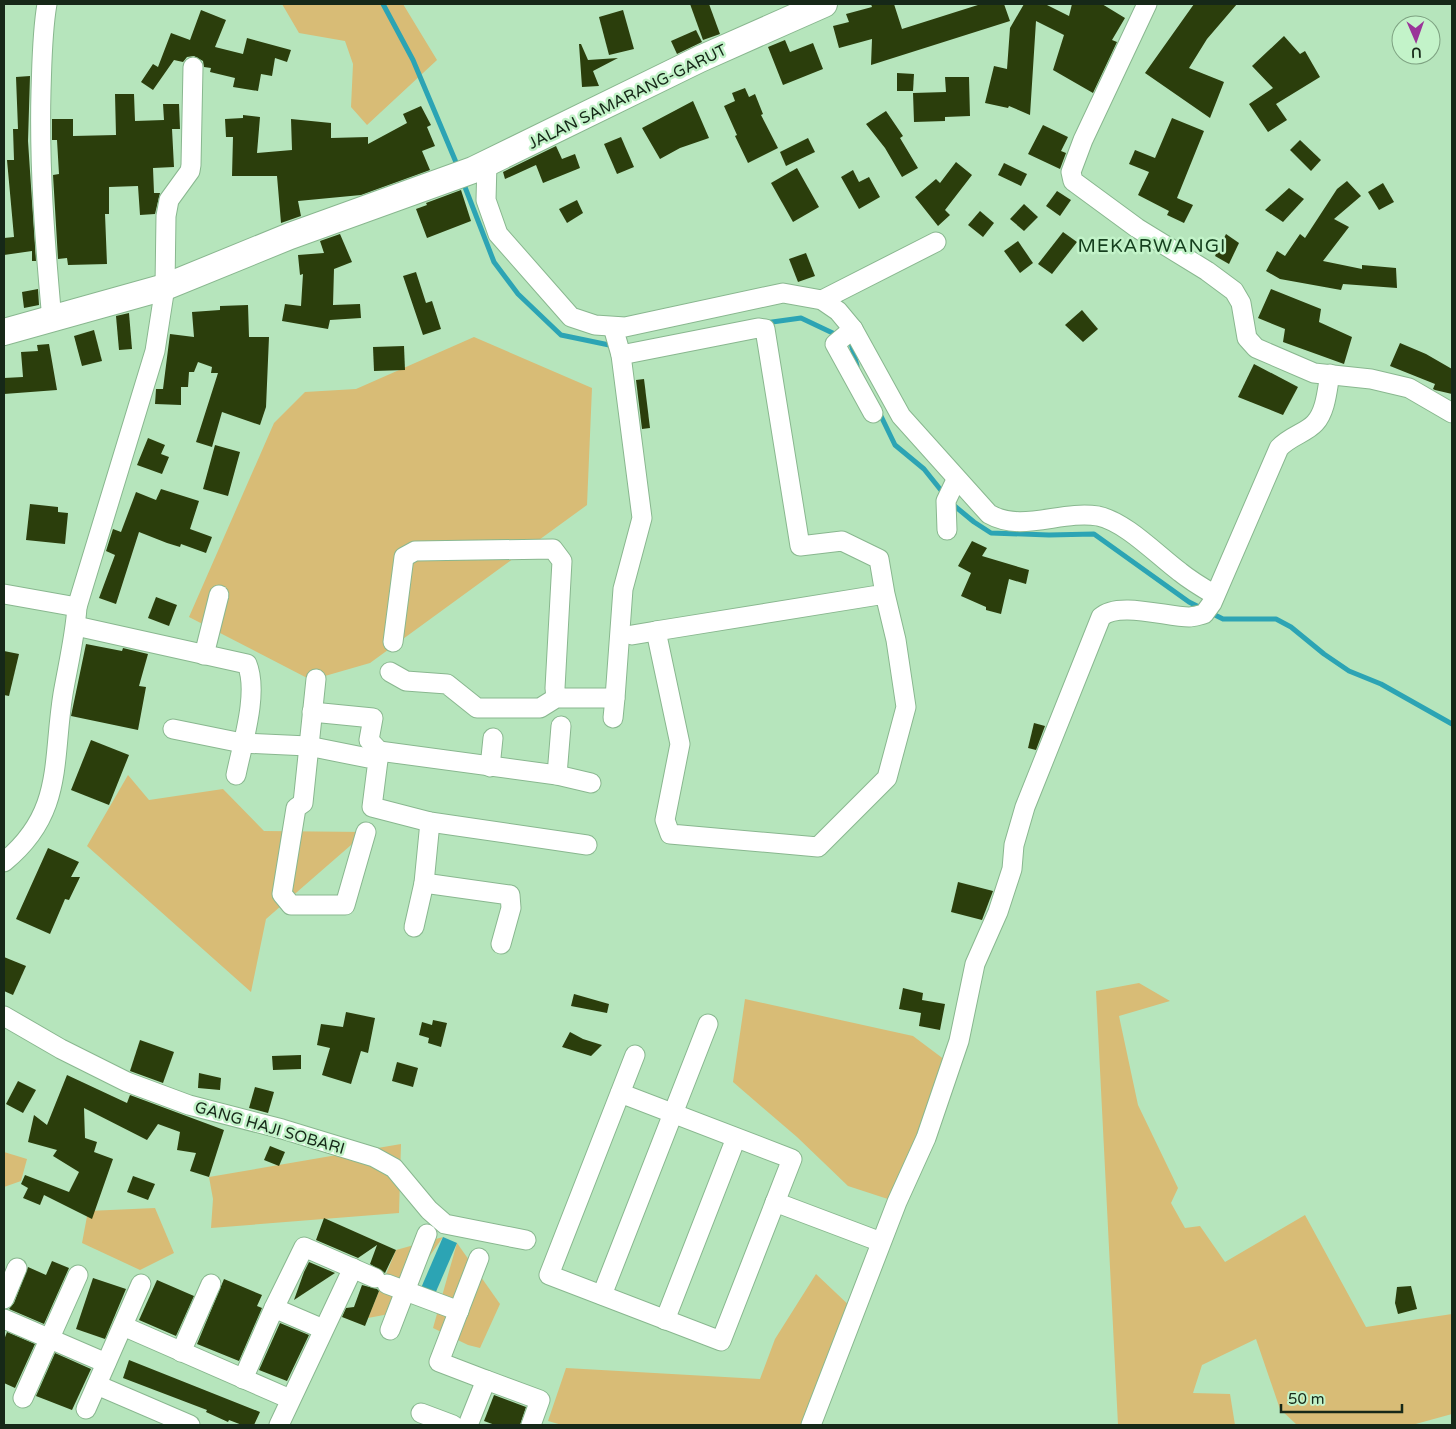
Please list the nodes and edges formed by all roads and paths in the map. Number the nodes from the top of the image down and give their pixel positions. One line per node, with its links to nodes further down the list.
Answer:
1 (48, 4): 9 (street)
2 (824, 4): 5 (main road, JALAN SAMARANG-GARUT)
3 (1147, 4): 14 (street)
4 (193, 67): 7 (street)
5 (480, 167): 7 (main road, JALAN SAMARANG-GARUT); 10 (street)
6 (936, 242): 8 (street)
7 (165, 287): 9 (main road, JALAN SAMARANG-GARUT); 23 (street)
8 (822, 300): 10 (street); 12 (street)
9 (52, 320): 11 (main road, JALAN SAMARANG-GARUT)
10 (615, 330): 13 (street)
11 (4, 332)
12 (845, 335): 15 (street); 17 (street)
13 (621, 355): 20 (street); 32 (street)
14 (1330, 374): 16 (street); 22 (street)
15 (873, 413)
16 (1452, 413)
17 (951, 490): 18 (street); 22 (street)
18 (947, 530)
19 (4, 594): 23 (street)
20 (885, 594): 25 (street); 25 (street)
21 (219, 595): 28 (street)
22 (1211, 604): 61 (street)
23 (76, 607): 24 (street)
24 (76, 626): 28 (street); 48 (street)
25 (656, 631): 26 (street)
26 (632, 635)
27 (393, 642): 31 (street)
28 (204, 655): 38 (street)
29 (390, 672): 31 (street)
30 (316, 680): 33 (street)
31 (556, 698): 32 (street)
32 (615, 698): 34 (street)
33 (312, 712): 39 (street); 40 (street)
34 (613, 718)
35 (560, 726): 43 (street)
36 (172, 729): 38 (street)
37 (493, 738): 41 (street)
38 (242, 743): 39 (street); 42 (street)
39 (308, 746): 40 (street); 45 (street)
40 (378, 755): 41 (street); 45 (street)
41 (490, 767): 43 (street)
42 (236, 775)
43 (557, 775): 44 (street)
44 (591, 782)
45 (369, 821): 46 (street)
46 (430, 822): 47 (street); 49 (street)
47 (587, 845)
48 (4, 862)
49 (424, 883): 50 (street); 51 (street)
50 (414, 927)
51 (501, 944)
52 (4, 1016): 60 (street, GANG HAJI SOBARI)
53 (708, 1024): 56 (street)
54 (635, 1055): 55 (street)
55 (620, 1093): 56 (street); 69 (street)
56 (673, 1113): 57 (street); 69 (street)
57 (736, 1138): 58 (street); 74 (street)
58 (775, 1202): 61 (street); 74 (street)
59 (427, 1234): 68 (street)
60 (526, 1240)
61 (881, 1242): 93 (street)
62 (479, 1258): 72 (street)
63 (18, 1268): 70 (street)
64 (353, 1268): 68 (street); 71 (street); 76 (street)
65 (78, 1275): 78 (street)
66 (141, 1284): 75 (street)
67 (211, 1284): 79 (street)
68 (405, 1291): 72 (street); 77 (street)
69 (602, 1295): 74 (street)
70 (4, 1299)
71 (274, 1308): 76 (street); 81 (street)
72 (459, 1312): 82 (street)
73 (4, 1319): 78 (street)
74 (665, 1320)
75 (123, 1326): 79 (street); 80 (street)
76 (323, 1329): 85 (street)
77 (390, 1330)
78 (50, 1339): 80 (street); 84 (street)
79 (181, 1352): 81 (street)
80 (106, 1363): 83 (street)
81 (243, 1379): 85 (street)
82 (486, 1380): 91 (street); 92 (street)
83 (97, 1384): 86 (street); 88 (street)
84 (23, 1398)
85 (290, 1399): 89 (street)
86 (86, 1409)
87 (421, 1413): 90 (street)
88 (190, 1425)
89 (278, 1425)
90 (453, 1425)
91 (468, 1425)
92 (531, 1425)
93 (810, 1425)

